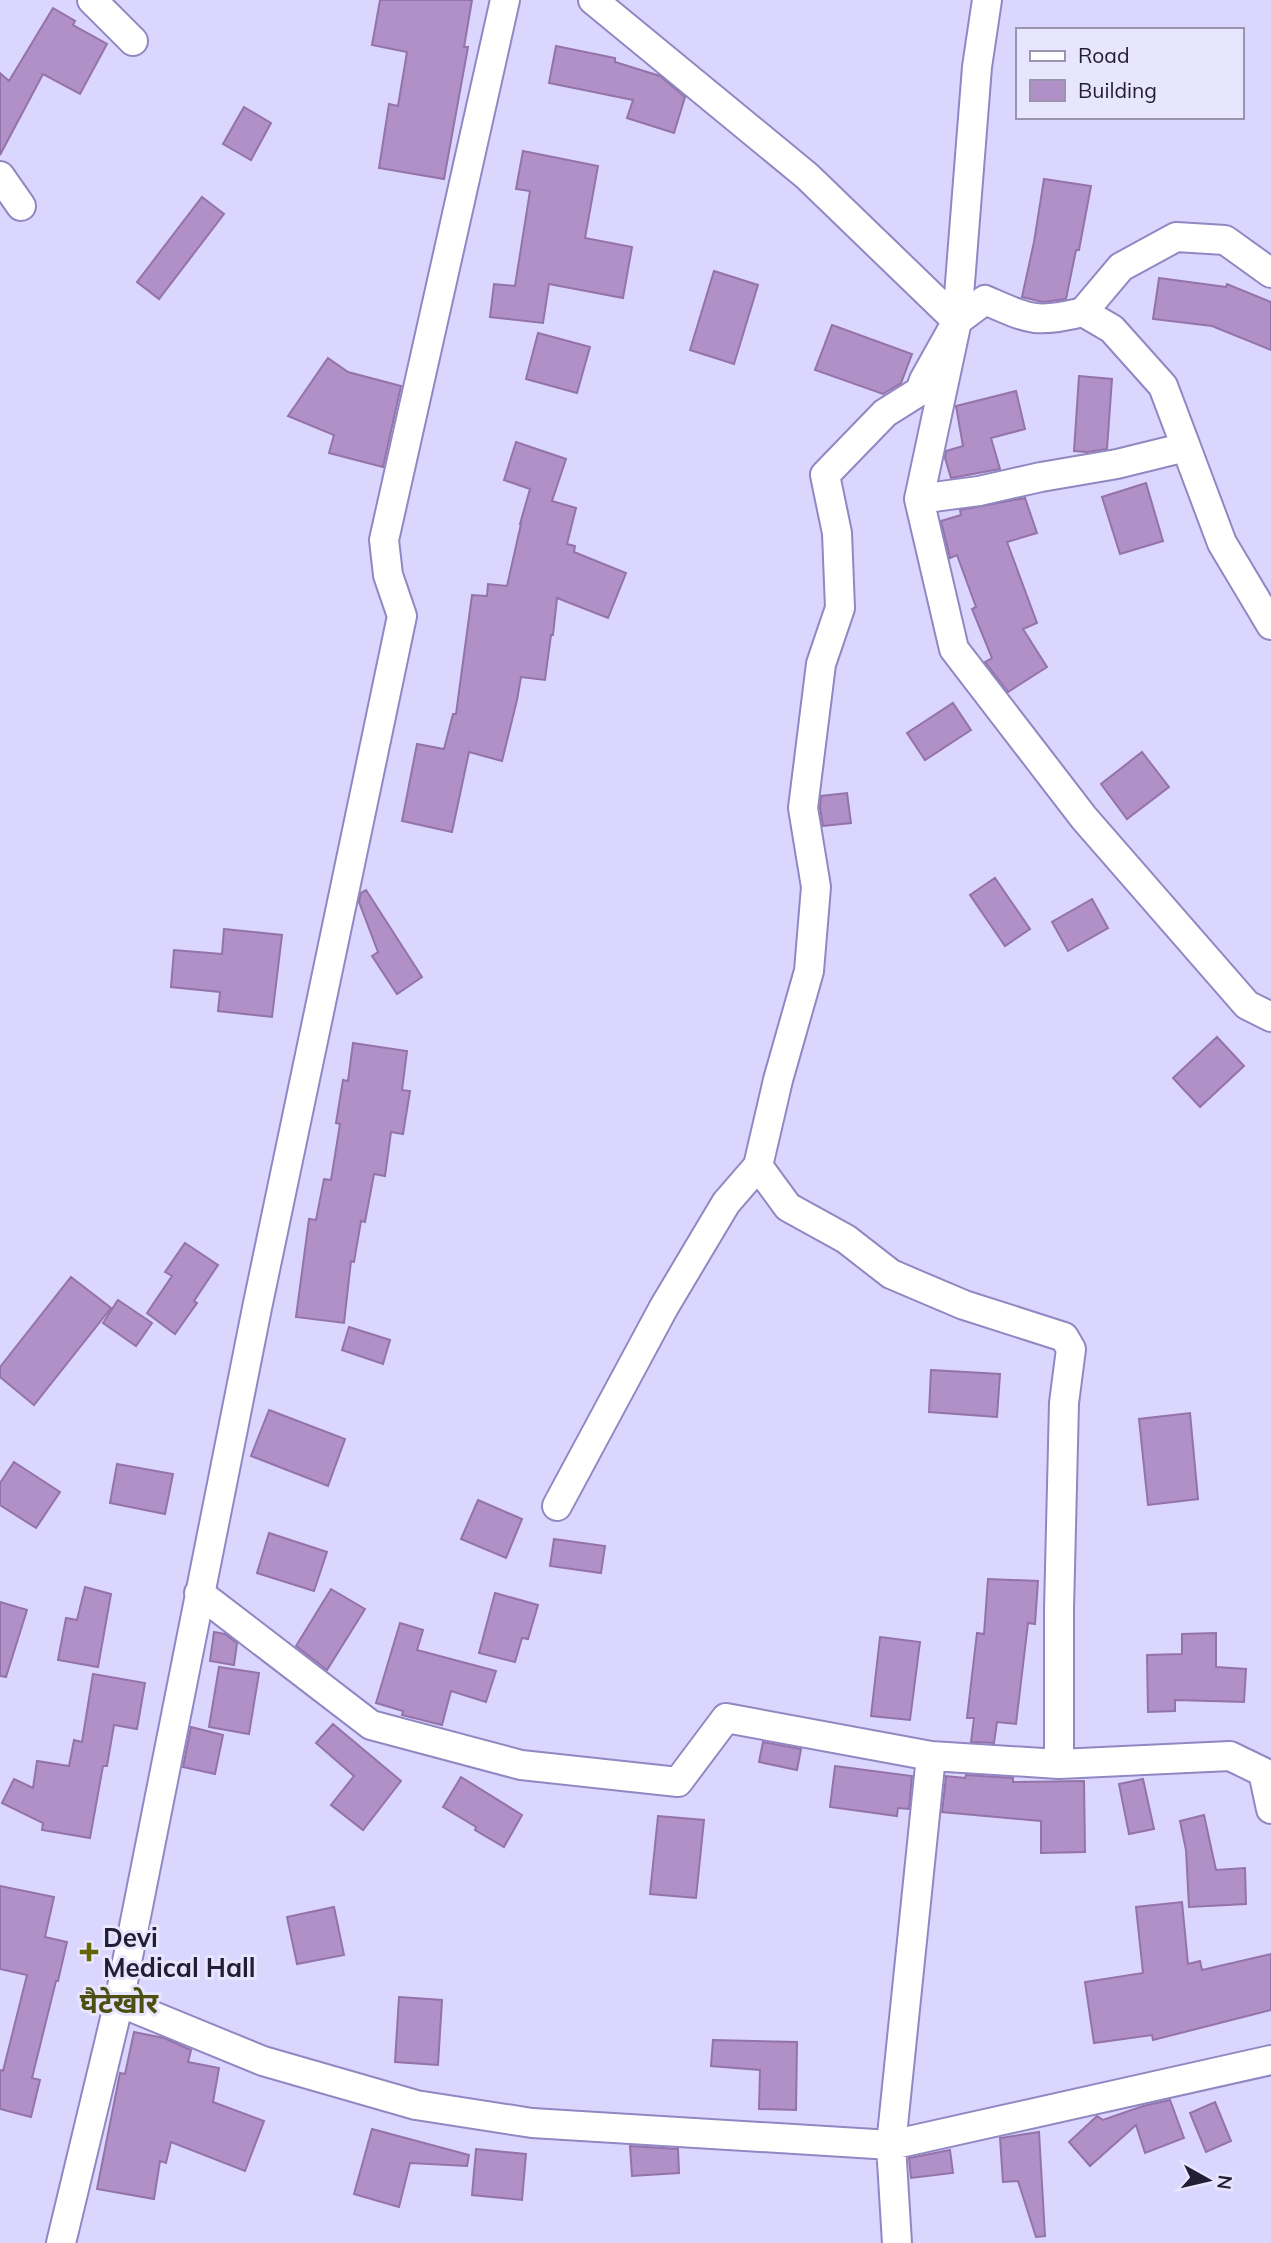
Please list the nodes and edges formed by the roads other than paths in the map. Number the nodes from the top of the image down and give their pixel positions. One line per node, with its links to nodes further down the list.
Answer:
1 (92, 0): 5 (street)
2 (505, 0): 17 (street)
3 (593, 0): 10 (street)
4 (987, 0): 10 (street)
5 (133, 41)
6 (0, 176): 7 (street)
7 (21, 206)
8 (1271, 274): 9 (street)
9 (1083, 312): 10 (street); 11 (street)
10 (957, 321): 12 (street); 15 (street)
11 (1186, 446): 12 (street); 13 (street)
12 (919, 499): 14 (street)
13 (1271, 625)
14 (1271, 1017)
15 (758, 1166): 16 (street); 19 (street)
16 (557, 1506)
17 (199, 1592): 18 (street); 21 (street)
18 (931, 1756): 19 (street); 23 (street)
19 (1059, 1764): 20 (street)
20 (1271, 1809)
21 (119, 2002): 23 (street); 24 (street)
22 (1271, 2060): 23 (street)
23 (891, 2145): 25 (street)
24 (61, 2243)
25 (897, 2243)

